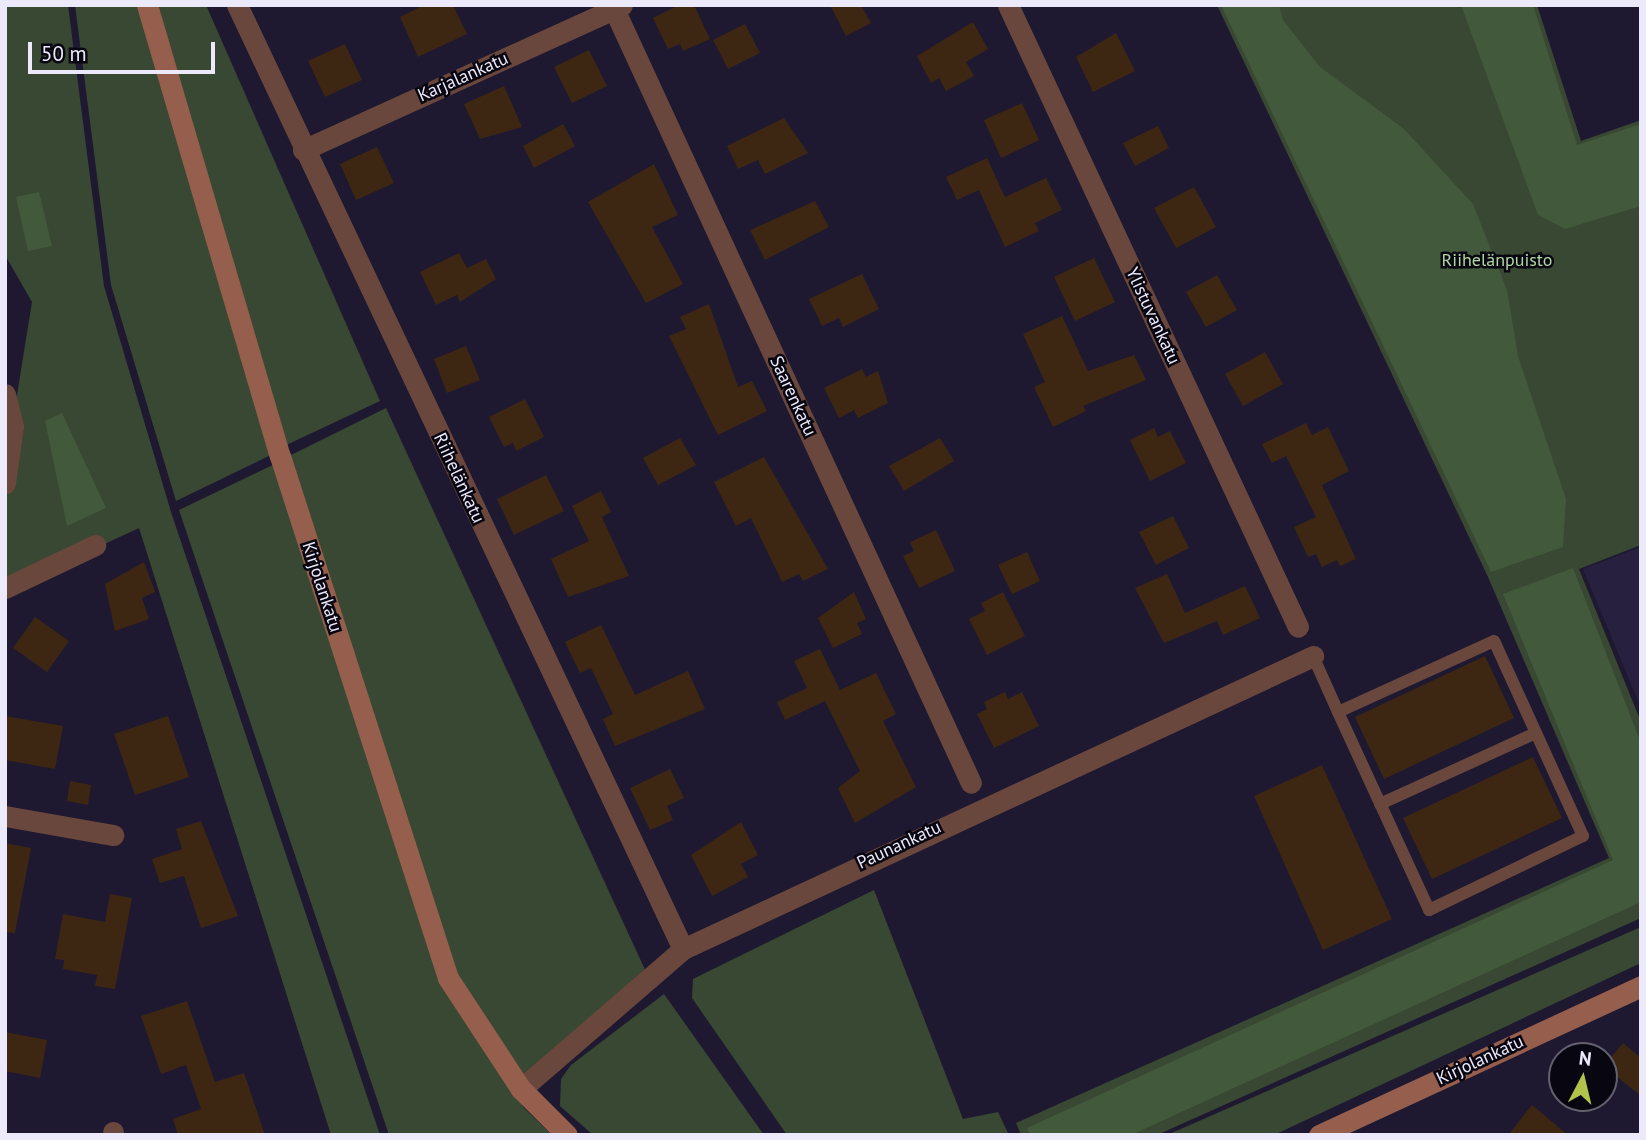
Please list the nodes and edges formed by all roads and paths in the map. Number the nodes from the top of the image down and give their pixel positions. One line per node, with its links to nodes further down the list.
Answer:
1 (147, 5): 20 (main road, Kirjolankatu)
2 (237, 5): 5 (street, Riihelänkatu)
3 (1008, 5): 10 (street, Ylistuvankatu)
4 (618, 7): 5 (street, Karjalankatu); 14 (street, Saarenkatu)
5 (303, 149): 18 (street, Riihelänkatu)
6 (5, 394): 7 (street)
7 (5, 483)
8 (95, 545): 9 (street)
9 (5, 588)
10 (1298, 627)
11 (1313, 656): 12 (lane); 18 (street, Paunankatu)
12 (1338, 712): 13 (lane); 15 (lane)
13 (1536, 733): 15 (lane); 15 (lane)
14 (971, 783)
15 (1380, 804)
16 (5, 816): 17 (street)
17 (113, 835)
18 (682, 949): 20 (street, Paunankatu)
19 (1641, 986): 22 (main road, Kirjolankatu)
20 (521, 1089): 21 (main road, Kirjolankatu)
21 (567, 1135)
22 (1320, 1135)

